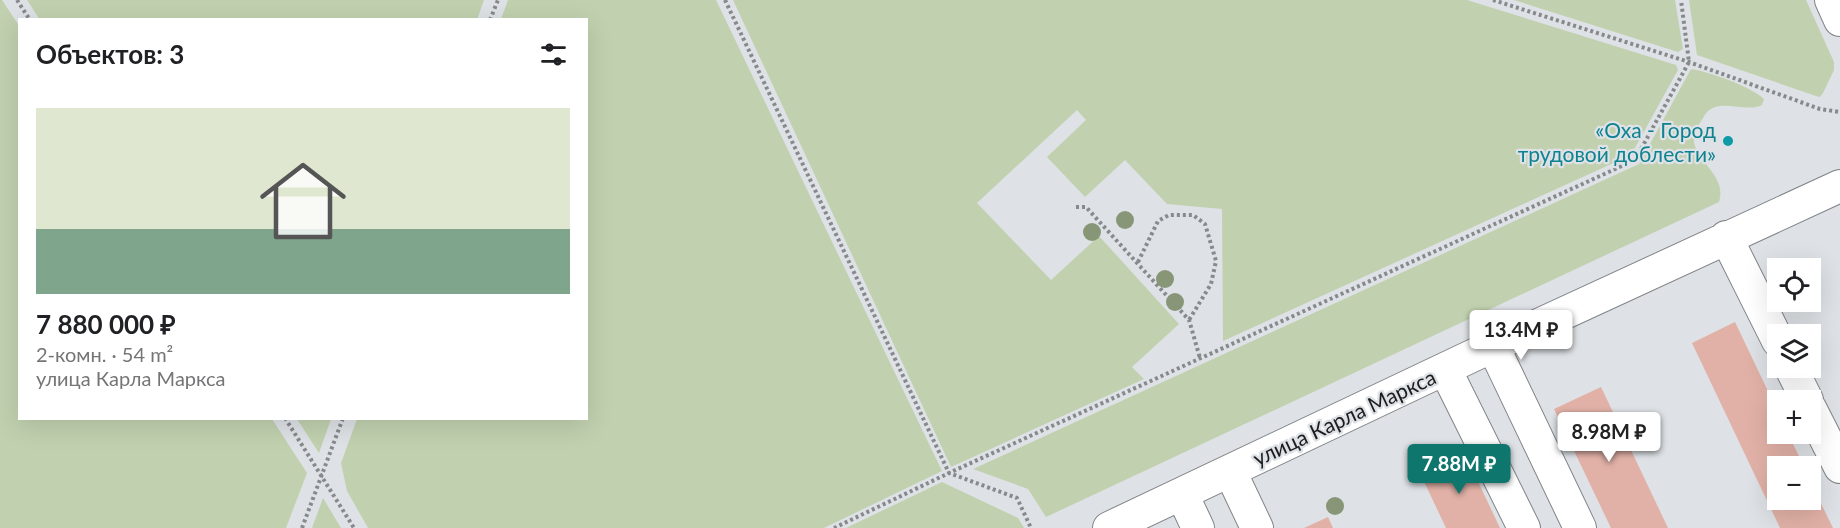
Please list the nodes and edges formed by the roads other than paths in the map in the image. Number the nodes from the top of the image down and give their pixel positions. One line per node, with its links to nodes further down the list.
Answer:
1 (1831, 0): 2 (street)
2 (1840, 20)
3 (1840, 186): 4 (street, улица Карла Маркса)
4 (1726, 237): 5 (street); 6 (street, улица Карла Маркса)
5 (1770, 324)
6 (1493, 346): 7 (street, улица Карла Маркса); 16 (street)
7 (1445, 369): 10 (street, улица Карла Маркса); 15 (street)
8 (1821, 430): 9 (street)
9 (1840, 467)
10 (1230, 471): 11 (street, улица Карла Маркса); 14 (street)
11 (1182, 494): 12 (street, улица Карла Маркса); 13 (street)
12 (1109, 528)
13 (1198, 528)
14 (1257, 528)
15 (1524, 528)
16 (1580, 528)

